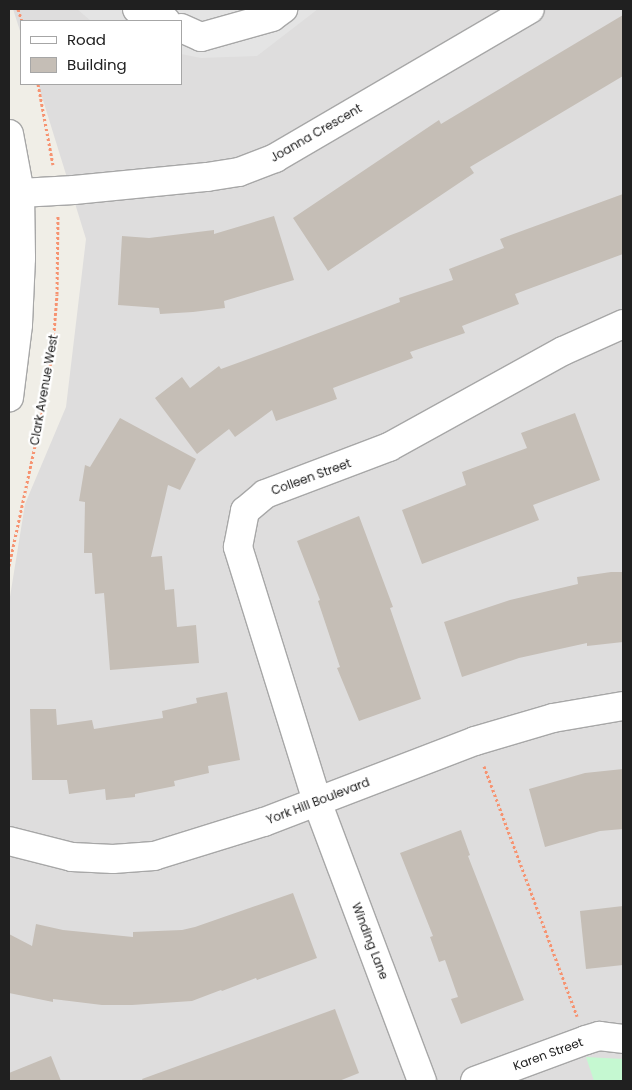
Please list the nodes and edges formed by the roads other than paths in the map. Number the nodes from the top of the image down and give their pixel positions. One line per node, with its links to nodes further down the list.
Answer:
1 (137, 9): 4 (street)
2 (282, 9): 5 (street)
3 (530, 9): 7 (street, Joanna Crescent)
4 (164, 20)
5 (182, 28)
6 (9, 134): 7 (street)
7 (20, 193): 9 (street)
8 (623, 324): 11 (street, Colleen Street)
9 (9, 397)
10 (623, 706): 11 (street, York Hill Boulevard)
11 (317, 801): 12 (street, York Hill Boulevard); 14 (street, Winding Lane)
12 (9, 841)
13 (623, 1039): 15 (street, Karen Street)
14 (422, 1081)
15 (475, 1081)

